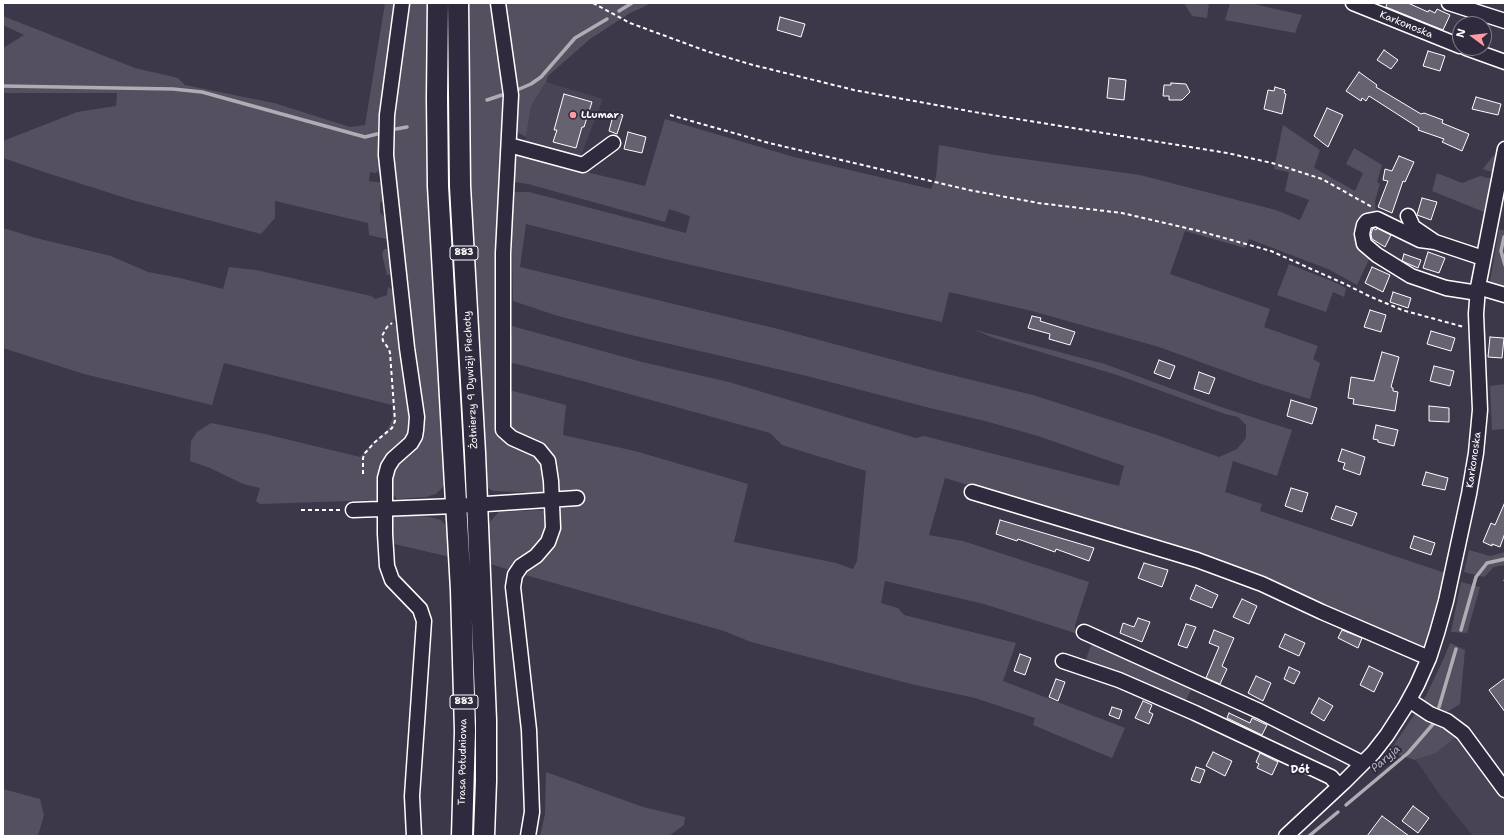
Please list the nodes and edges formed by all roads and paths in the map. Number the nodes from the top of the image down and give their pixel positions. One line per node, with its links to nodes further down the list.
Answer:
1 (402, 3): 22 (street)
2 (438, 3): 29 (highway, 883)
3 (458, 3): 28 (highway, Żołnierzy 9 Dywizji Piechoty / 883)
4 (498, 3): 14 (street)
5 (594, 3): 16 (path)
6 (1353, 3): 9 (street, Karkonoska)
7 (1449, 3): 8 (street)
8 (1505, 21)
9 (1452, 43)
10 (1488, 56): 11 (street)
11 (1505, 62)
12 (670, 115): 23 (path)
13 (612, 143): 14 (street)
14 (509, 145): 27 (street)
15 (1505, 148): 19 (street, Karkonoska)
16 (1372, 207)
17 (1408, 216): 18 (street)
18 (1436, 242): 19 (street); 20 (street)
19 (1484, 258): 20 (street, Karkonoska)
20 (1478, 290): 21 (street); 23 (street, Karkonoska)
21 (1505, 295)
22 (405, 320): 24 (path); 30 (street)
23 (1475, 328): 34 (street, Karkonoska)
24 (364, 474)
25 (972, 492): 34 (street)
26 (578, 498): 27 (street)
27 (551, 499): 28 (street); 43 (street)
28 (477, 504): 29 (street); 42 (highway, Żołnierzy 9 Dywizji Piechoty / 883)
29 (456, 506): 30 (street); 41 (highway, Trasa Południowa / 883)
30 (385, 508): 32 (street); 40 (street)
31 (301, 510): 32 (path)
32 (353, 510)
33 (1084, 632): 37 (street)
34 (1429, 658): 36 (street, Karkonoska)
35 (1063, 661): 38 (street)
36 (1409, 700): 37 (street, Karkonoska); 39 (street)
37 (1362, 763): 38 (street, Karkonoska)
38 (1339, 786): 44 (street, Karkonoska)
39 (1505, 790)
40 (414, 836)
41 (462, 836)
42 (484, 836)
43 (528, 836)
44 (1286, 836)

